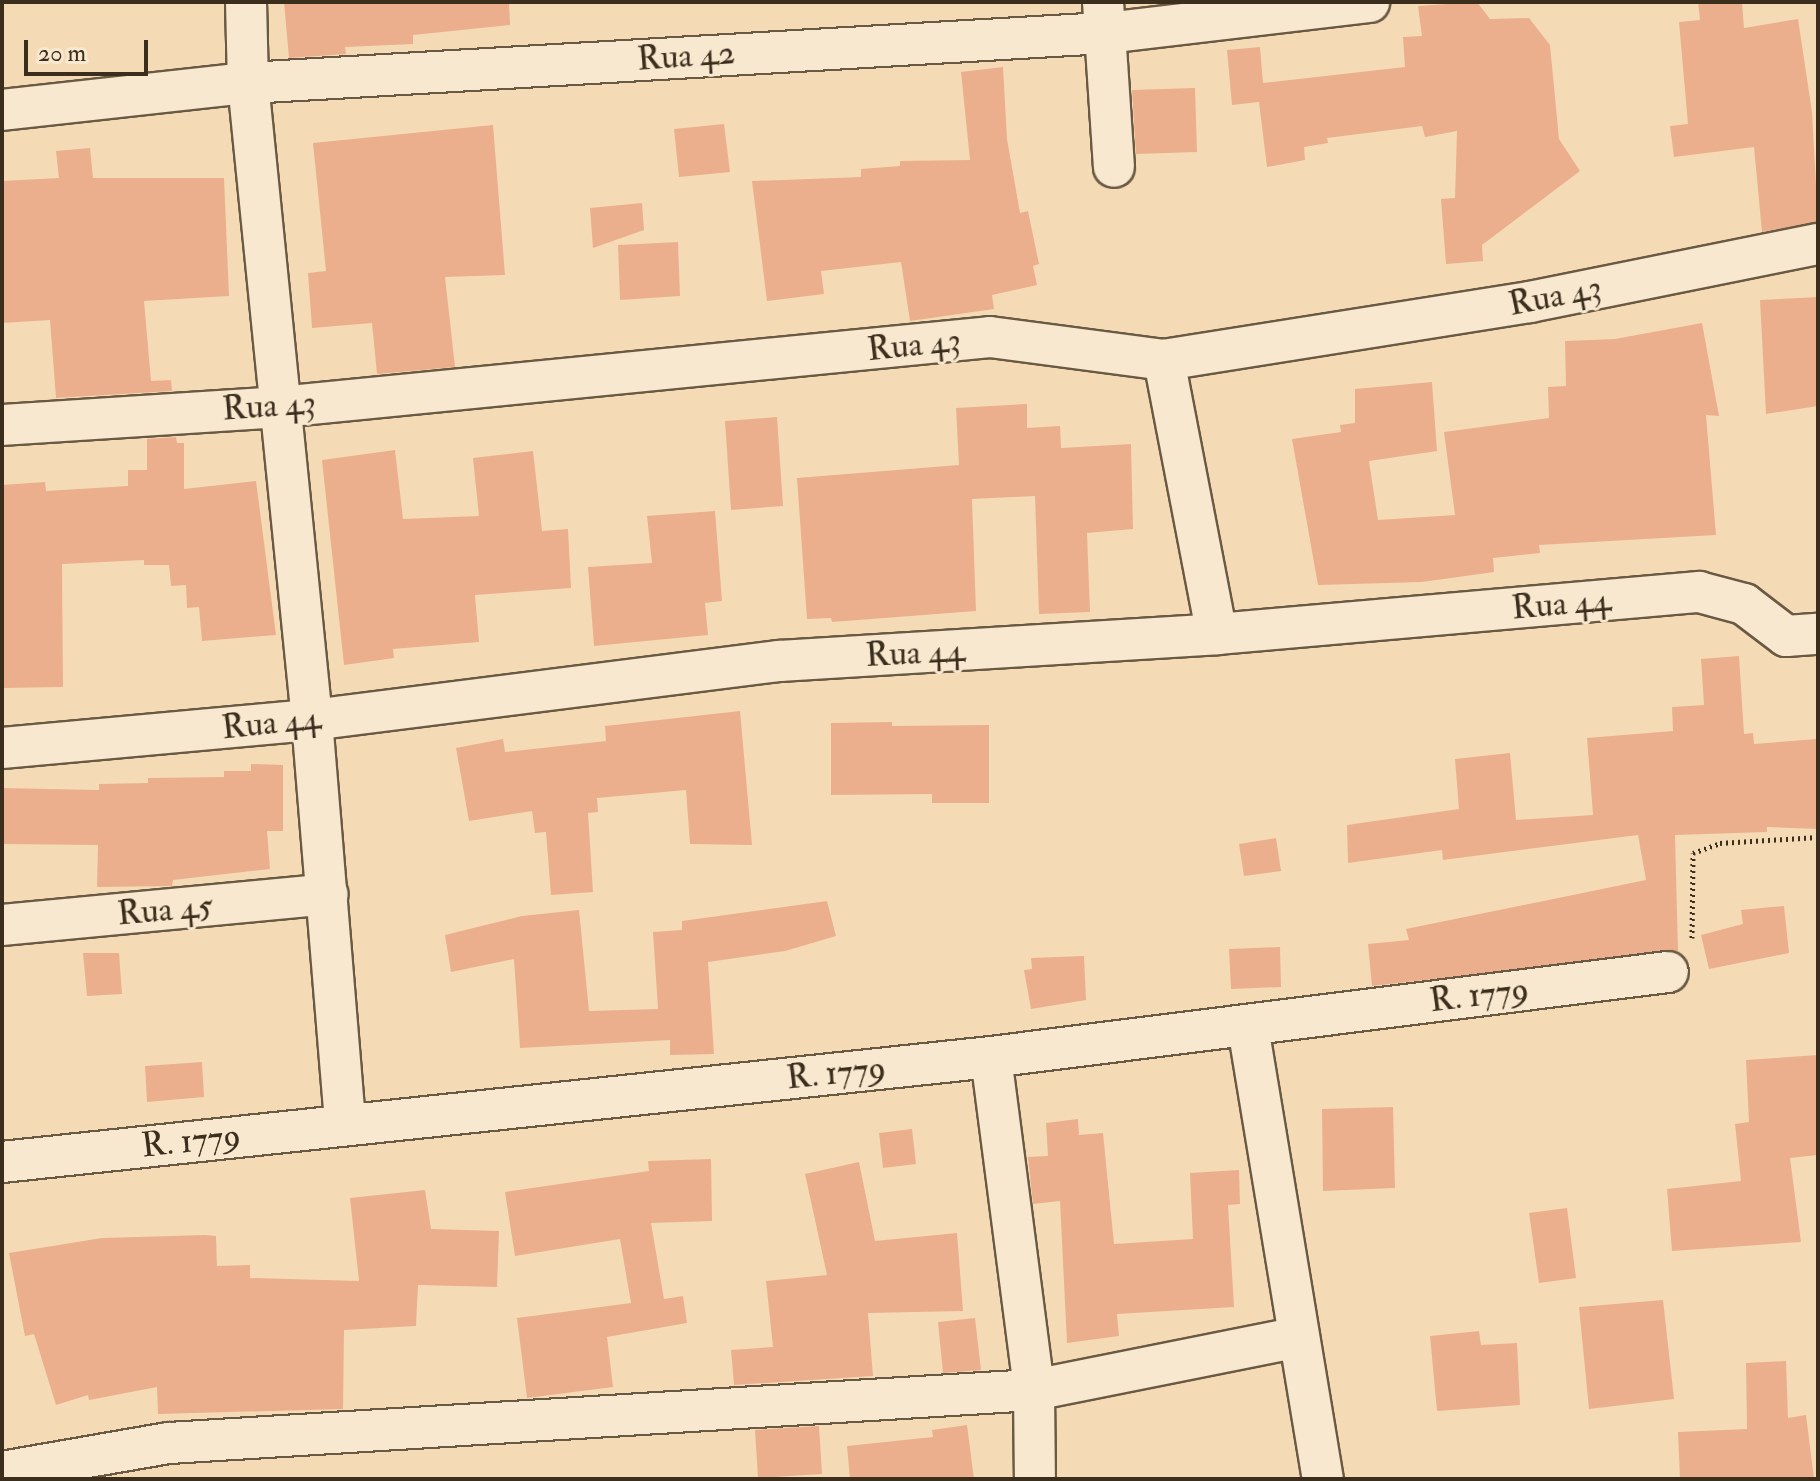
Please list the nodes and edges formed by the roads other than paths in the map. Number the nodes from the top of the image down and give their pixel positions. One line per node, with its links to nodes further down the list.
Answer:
1 (246, 2): 4 (street)
2 (1369, 2): 3 (street, Rua 42)
3 (1105, 17): 4 (street, Rua 42); 6 (street)
4 (248, 83): 5 (street, Rua 42); 9 (street)
5 (2, 110)
6 (1114, 167)
7 (1818, 244): 8 (street, Rua 43)
8 (1164, 360): 9 (street, Rua 43); 11 (street)
9 (280, 407): 10 (street, Rua 43); 13 (street)
10 (2, 425)
11 (1217, 634): 12 (street, Rua 44); 13 (street, Rua 44)
12 (1818, 634)
13 (312, 720): 14 (street, Rua 44); 15 (street)
14 (2, 748)
15 (328, 894): 16 (street, Rua 45); 20 (street)
16 (2, 925)
17 (1668, 972): 18 (street, R. 1779)
18 (1248, 1027): 19 (street, R. 1779); 22 (street)
19 (991, 1057): 20 (street, R. 1779); 23 (street)
20 (345, 1124): 21 (street, R. 1779)
21 (2, 1162)
22 (1299, 1337): 23 (street); 26 (street)
23 (1034, 1390): 24 (street); 25 (street)
24 (2, 1472)
25 (1035, 1479)
26 (1323, 1479)

